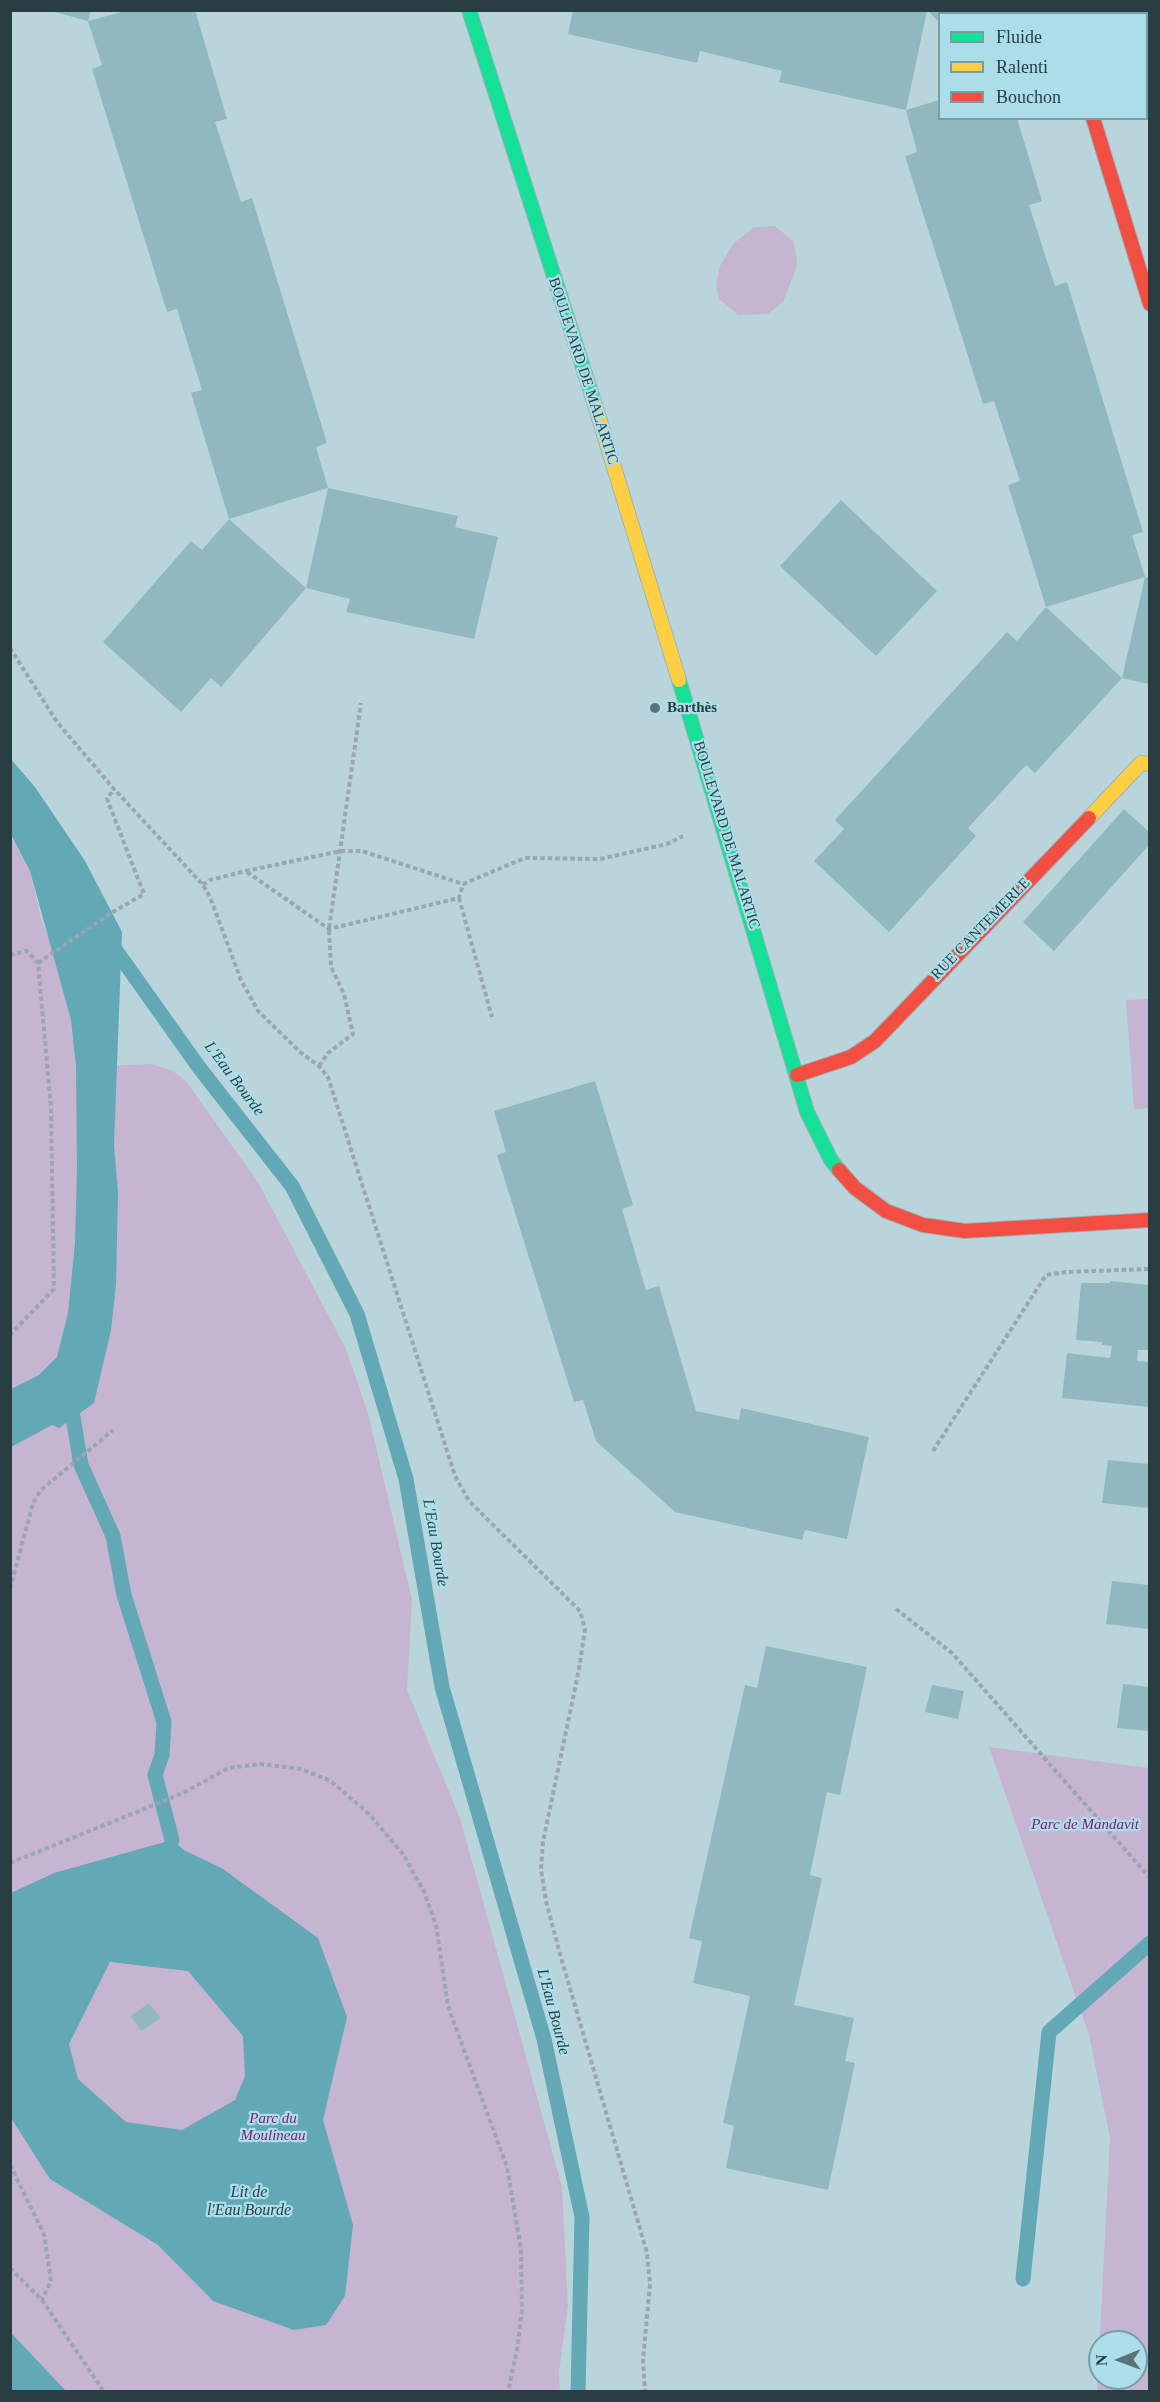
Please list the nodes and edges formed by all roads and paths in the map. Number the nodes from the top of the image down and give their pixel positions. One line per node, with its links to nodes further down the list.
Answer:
1 (469, 10): 8 (street, BOULEVARD DE MALARTIC)
2 (1094, 120): 3 (street)
3 (1149, 304)
4 (10, 648): 7 (path)
5 (361, 703): 9 (path)
6 (1149, 764): 19 (street, RUE CANTEMERLE)
7 (114, 789): 12 (path); 16 (path)
8 (722, 817): 11 (path); 19 (street, BOULEVARD DE MALARTIC)
9 (341, 851): 10 (path); 11 (path); 14 (path)
10 (246, 871): 12 (path); 14 (path)
11 (463, 884): 13 (path)
12 (203, 885): 18 (path)
13 (459, 898): 14 (path); 17 (path)
14 (329, 929): 18 (path)
15 (10, 955): 16 (path)
16 (38, 963): 22 (path)
17 (492, 1017)
18 (319, 1066): 34 (path)
19 (797, 1075): 20 (street, BOULEVARD DE MALARTIC)
20 (1149, 1220)
21 (1149, 1269): 24 (path)
22 (10, 1335)
23 (113, 1430): 25 (path)
24 (933, 1451)
25 (10, 1589)
26 (896, 1610): 28 (path)
27 (10, 1863): 33 (path)
28 (1149, 1878)
29 (10, 2165): 31 (path)
30 (10, 2268): 31 (path)
31 (42, 2300): 32 (path)
32 (104, 2391)
33 (508, 2391)
34 (645, 2391)

